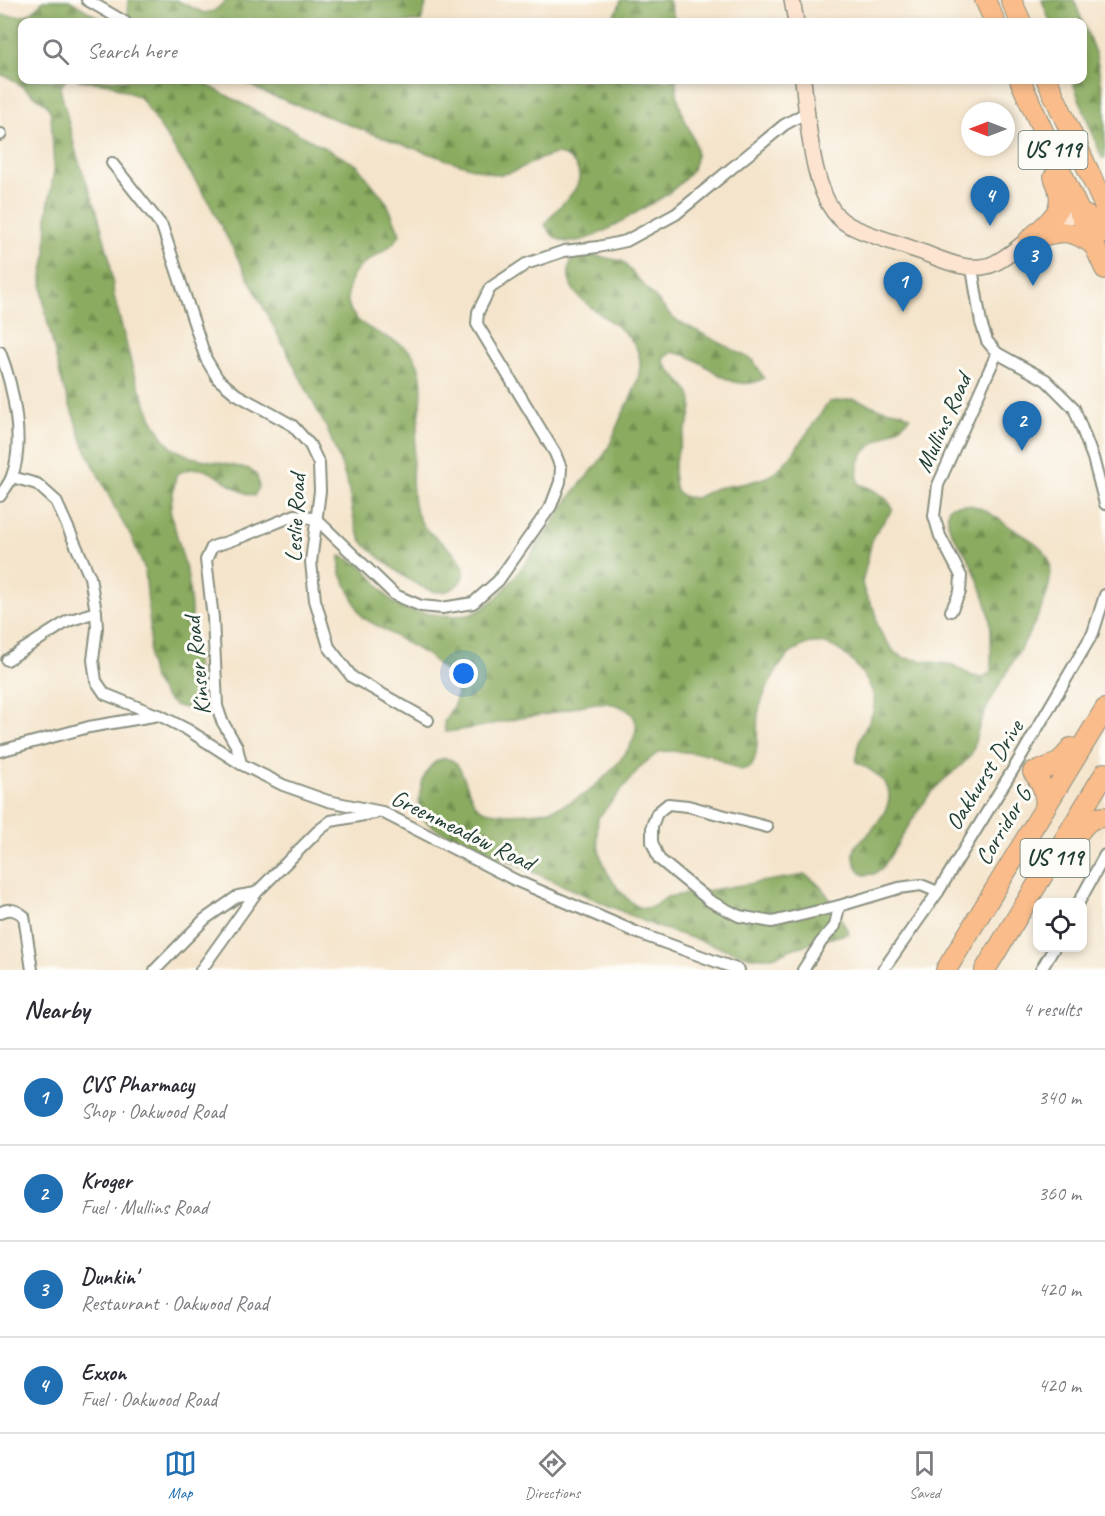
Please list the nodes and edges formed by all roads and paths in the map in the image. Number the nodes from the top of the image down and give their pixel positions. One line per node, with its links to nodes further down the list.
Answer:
1 (87, 0): 5 (street)
2 (792, 0): 6 (street)
3 (985, 0): 7 (highway)
4 (1011, 0): 8 (highway)
5 (118, 18)
6 (795, 18)
7 (993, 18)
8 (1019, 18)
9 (804, 84): 14 (street)
10 (1022, 84): 19 (highway, US 119)
11 (1022, 84): 21 (highway)
12 (1023, 84): 18 (highway)
13 (1049, 84): 15 (highway, US 119)
14 (807, 112): 22 (street); 29 (street)
15 (1081, 152): 17 (highway); 18 (highway, US 119)
16 (112, 163): 29 (street, Leslie Road)
17 (1105, 171)
18 (1103, 197)
19 (1082, 214): 20 (highway, US 119); 21 (street)
20 (1100, 239): 21 (highway); 23 (highway, US 119)
21 (1028, 241): 22 (street)
22 (972, 268): 25 (street)
23 (1105, 269)
24 (0, 352): 26 (street)
25 (997, 353): 28 (street); 31 (street, Mullins Road)
26 (12, 477): 27 (street); 32 (street, Greenmeadow Road)
27 (0, 496)
28 (1105, 504)
29 (316, 519): 37 (street, Leslie Road); 39 (street, Kinser Road)
30 (1105, 595): 40 (street, Oakhurst Drive)
31 (951, 611)
32 (96, 612): 33 (street); 36 (street, Greenmeadow Road)
33 (7, 660)
34 (1105, 692): 40 (highway)
35 (1105, 709): 43 (highway, Corridor G / US 119)
36 (159, 715): 38 (street); 39 (street, Greenmeadow Road)
37 (428, 720)
38 (0, 751)
39 (241, 764): 44 (street, Greenmeadow Road)
40 (1025, 768): 43 (highway); 49 (street, Oakhurst Drive)
41 (1104, 775): 42 (highway); 55 (highway, US 119)
42 (1105, 802)
43 (1046, 805): 48 (highway, Corridor G / US 119)
44 (382, 812): 50 (street); 59 (street, Greenmeadow Road)
45 (1105, 817): 55 (highway)
46 (767, 827): 52 (street)
47 (1105, 855): 51 (street)
48 (1004, 875): 62 (highway, Corridor G / US 119); 63 (highway)
49 (938, 892): 52 (street); 61 (street, Oakhurst Drive)
50 (256, 893): 57 (street); 58 (street)
51 (1082, 898)
52 (839, 906): 60 (street)
53 (0, 913): 56 (street)
54 (1052, 952): 64 (street)
55 (990, 962)
56 (33, 970)
57 (155, 970)
58 (201, 970)
59 (739, 970)
60 (803, 970)
61 (883, 970)
62 (946, 970)
63 (959, 970)
64 (1041, 970)

